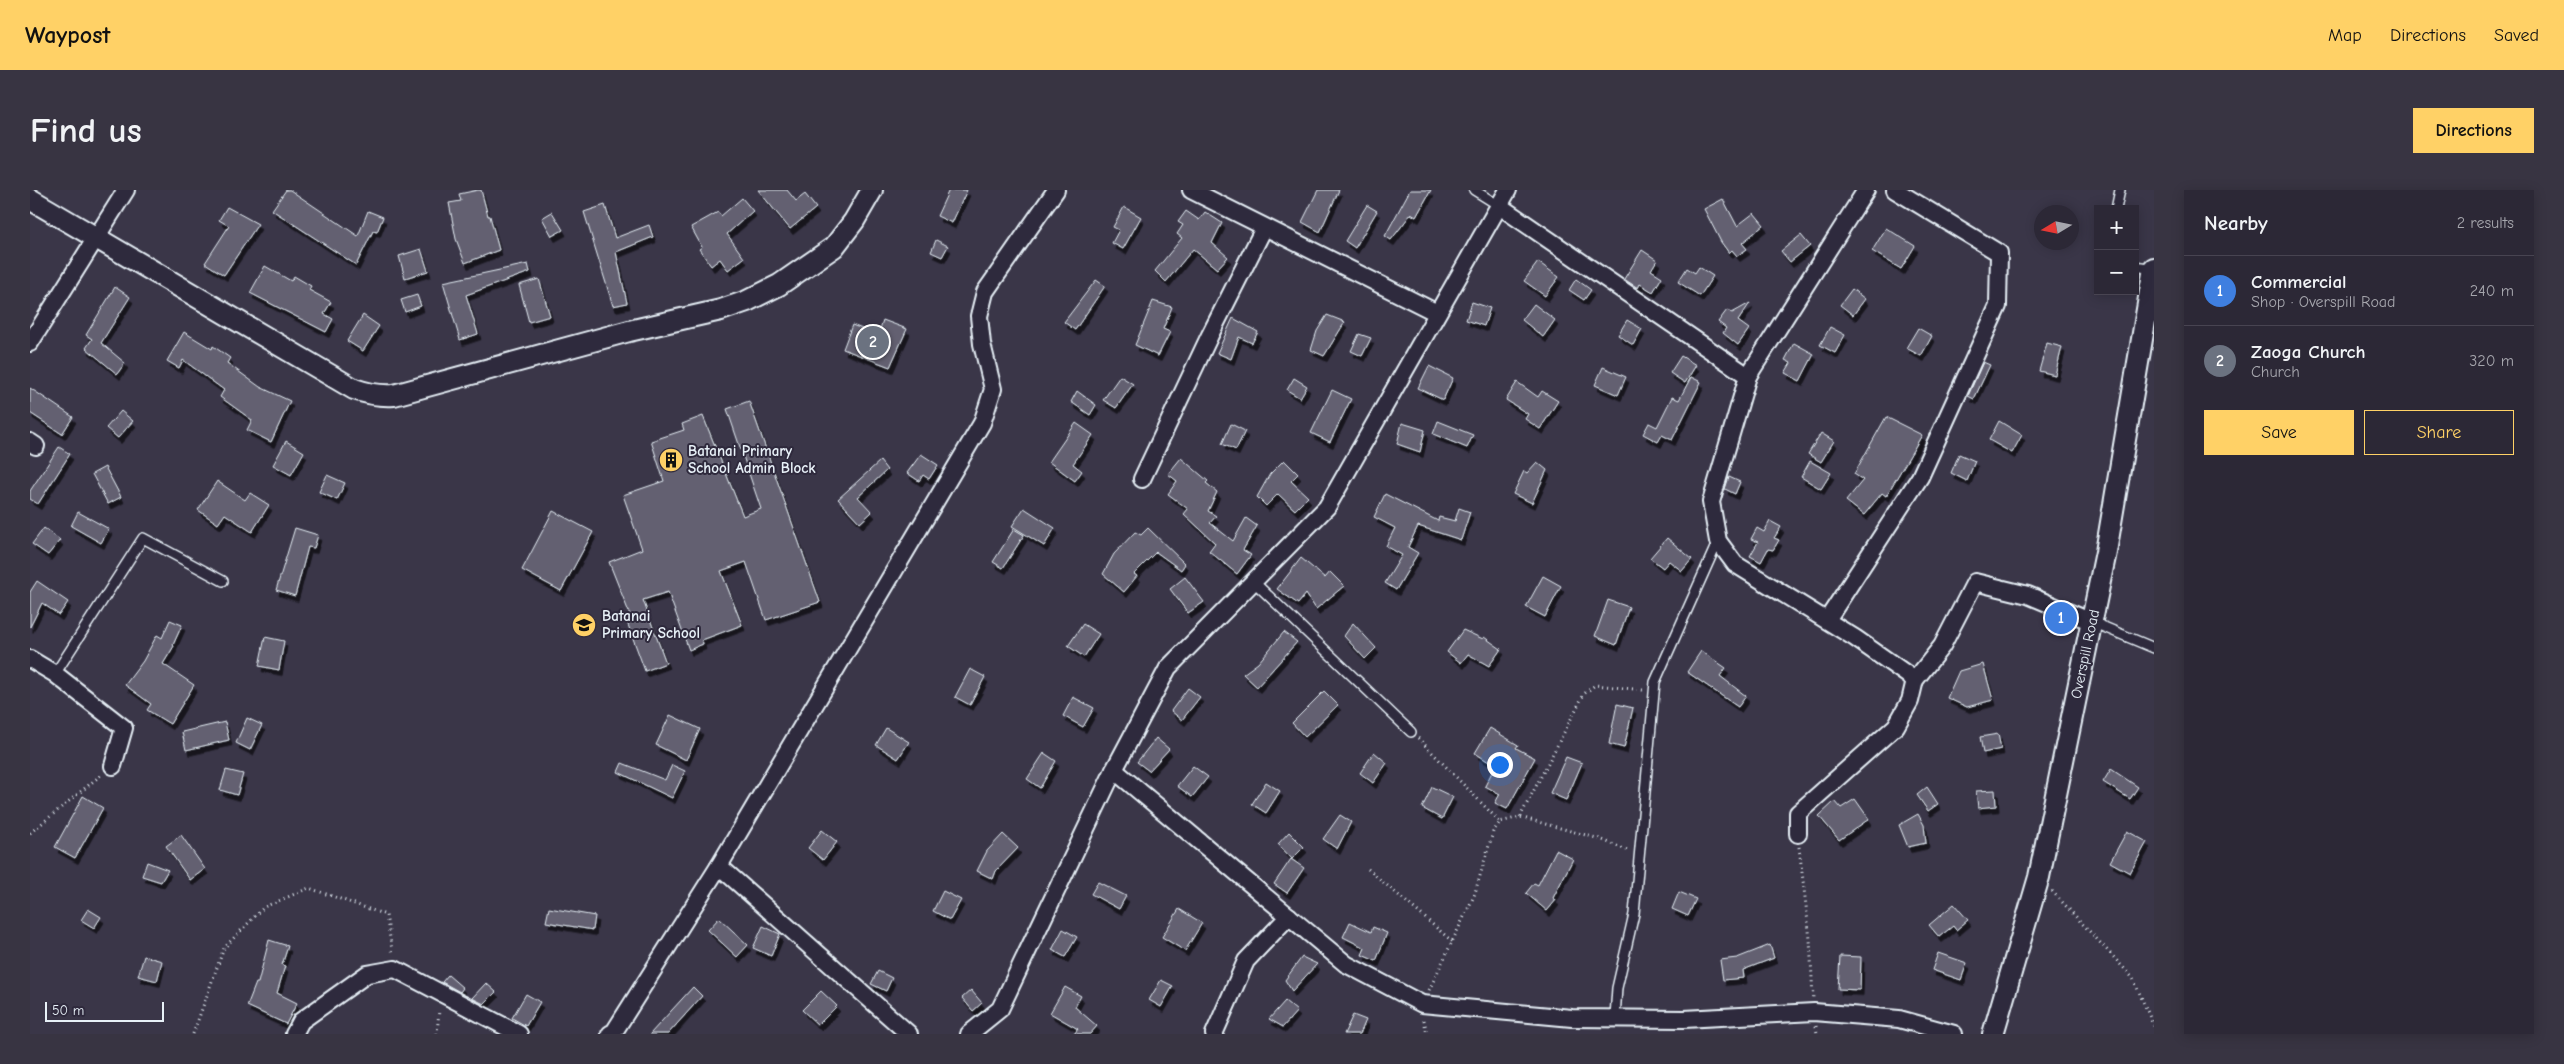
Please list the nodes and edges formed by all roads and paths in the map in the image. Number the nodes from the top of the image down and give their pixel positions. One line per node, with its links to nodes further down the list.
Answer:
1 (126, 190): 14 (street)
2 (872, 190): 14 (street)
3 (1056, 190): 39 (street)
4 (1191, 190): 13 (street)
5 (1474, 190): 11 (lane)
6 (1508, 190): 11 (street)
7 (1866, 190): 19 (street)
8 (1895, 190): 24 (street)
9 (2120, 190): 12 (lane)
10 (30, 198): 14 (street)
11 (1498, 205): 17 (street); 19 (street)
12 (2117, 205)
13 (1264, 228): 17 (street); 20 (street)
14 (96, 238): 18 (street)
15 (2139, 267): 16 (lane)
16 (2154, 269): 25 (street, Overspill Road)
17 (1437, 313): 23 (street)
18 (30, 343)
19 (1748, 376): 21 (street)
20 (1142, 479)
21 (1718, 541): 24 (street); 30 (lane)
22 (223, 581): 28 (lane)
23 (1253, 581): 31 (lane); 33 (street)
24 (1827, 620): 29 (street)
25 (2092, 622): 26 (lane); 29 (street); 41 (street, Overspill Road)
26 (2154, 648)
27 (30, 659): 28 (street)
28 (55, 674): 32 (street)
29 (1915, 680): 37 (street)
30 (1654, 692): 34 (path); 38 (lane)
31 (1411, 732): 35 (path)
32 (113, 766): 36 (path)
33 (1114, 770): 42 (street); 56 (street)
34 (1520, 817): 35 (path); 38 (path)
35 (1500, 822): 43 (path)
36 (30, 833)
37 (1798, 834): 47 (path)
38 (1638, 855): 48 (lane)
39 (719, 866): 54 (street); 55 (street)
40 (1368, 869): 43 (path)
41 (2039, 877): 49 (path); 59 (street, Overspill Road)
42 (1289, 916): 46 (street); 57 (street)
43 (1453, 942): 46 (path)
44 (395, 969): 45 (street); 50 (path); 51 (street)
45 (440, 994): 52 (path); 53 (street)
46 (1422, 1004): 48 (street)
47 (1814, 1012): 48 (street); 58 (street)
48 (1615, 1017)
49 (2154, 1027)
50 (193, 1034)
51 (294, 1034)
52 (437, 1034)
53 (519, 1034)
54 (610, 1034)
55 (909, 1034)
56 (969, 1034)
57 (1214, 1034)
58 (1954, 1034)
59 (1993, 1034)

